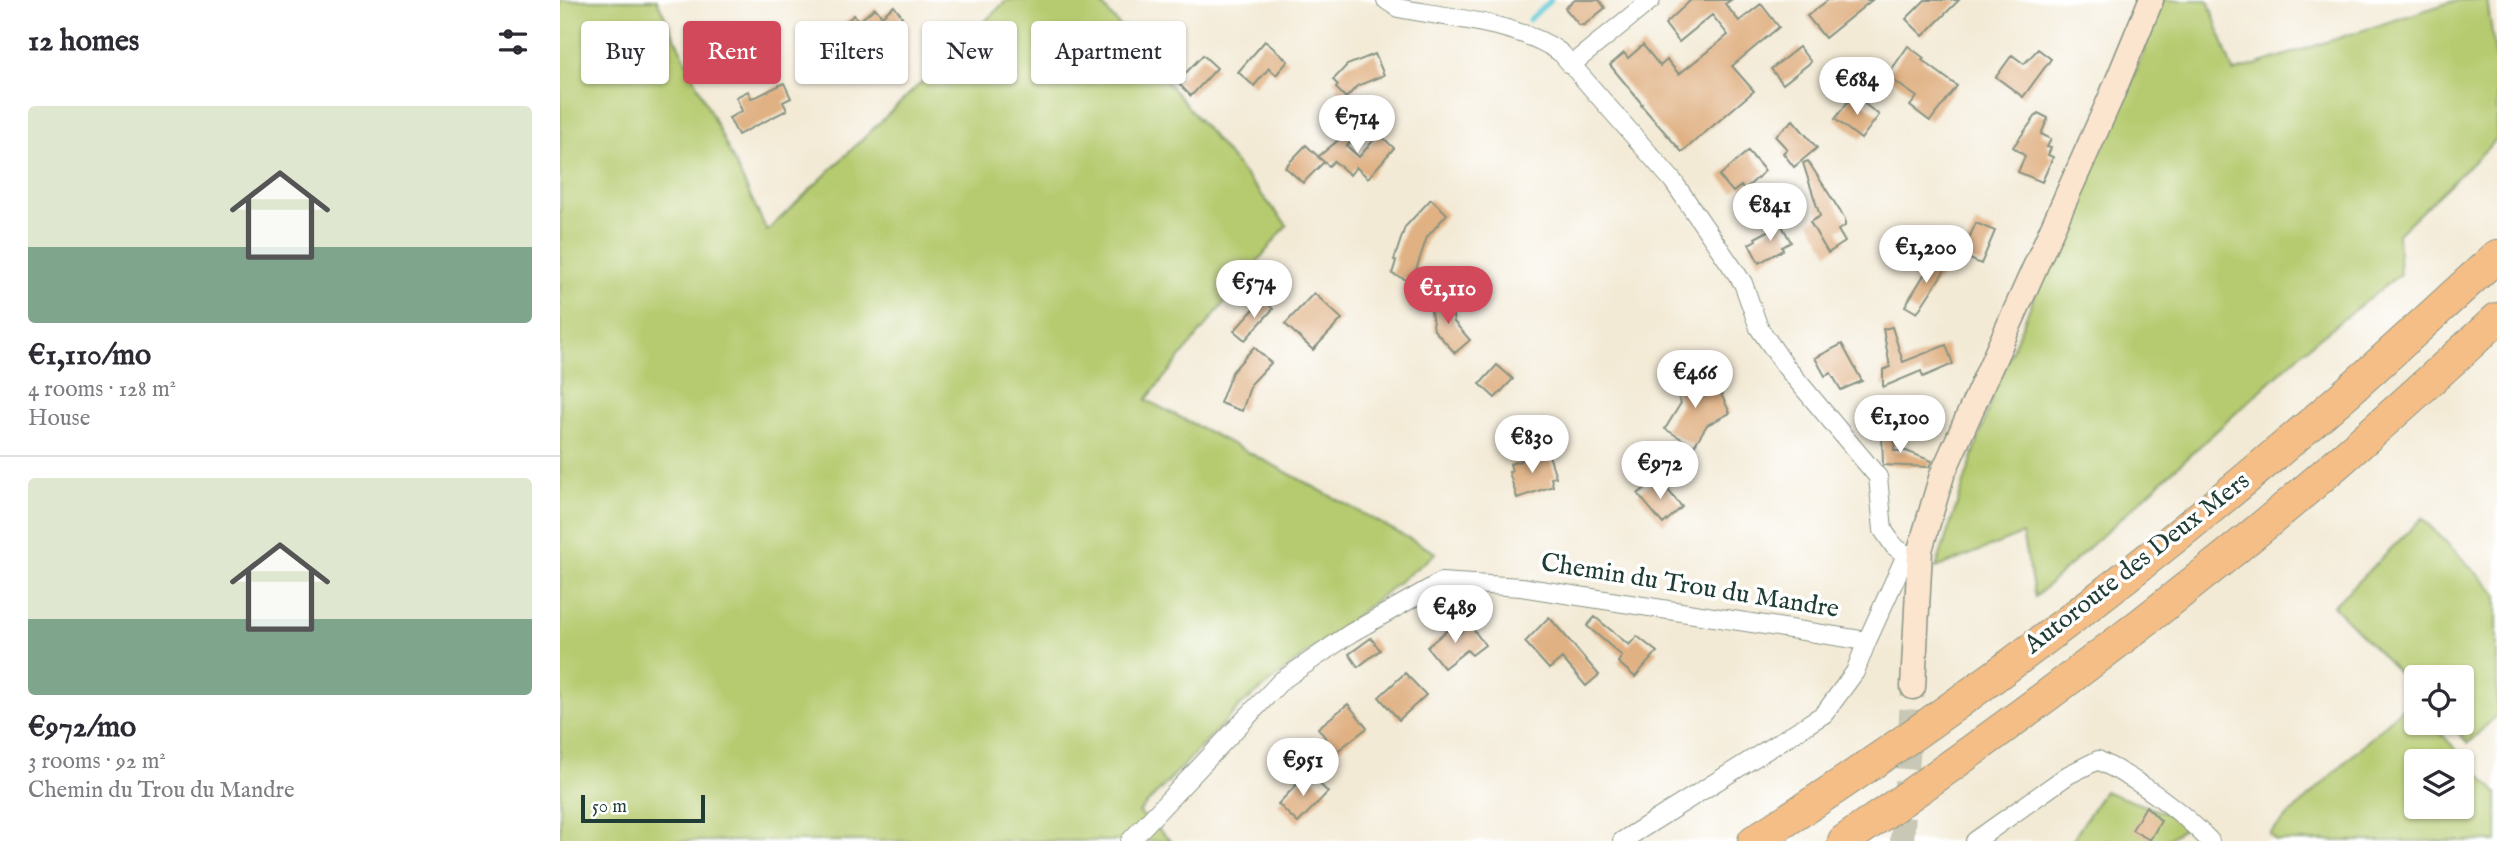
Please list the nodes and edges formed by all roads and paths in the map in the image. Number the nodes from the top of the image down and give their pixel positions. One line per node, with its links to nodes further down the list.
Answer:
1 (1386, 0): 4 (street)
2 (1651, 0): 4 (street)
3 (2151, 0): 7 (main road)
4 (1571, 65): 7 (street)
5 (2497, 256): 12 (highway, Autoroute des Deux Mers)
6 (2497, 319): 13 (highway, Autoroute des Deux Mers)
7 (1913, 553): 8 (street, Chemin du Trou du Mandre); 9 (main road)
8 (1867, 641): 10 (street, Chemin du Trou du Mandre); 11 (street)
9 (1913, 687)
10 (1130, 841)
11 (1622, 841)
12 (1754, 841)
13 (1844, 841)
14 (1975, 841): 15 (street)
15 (2210, 841)

